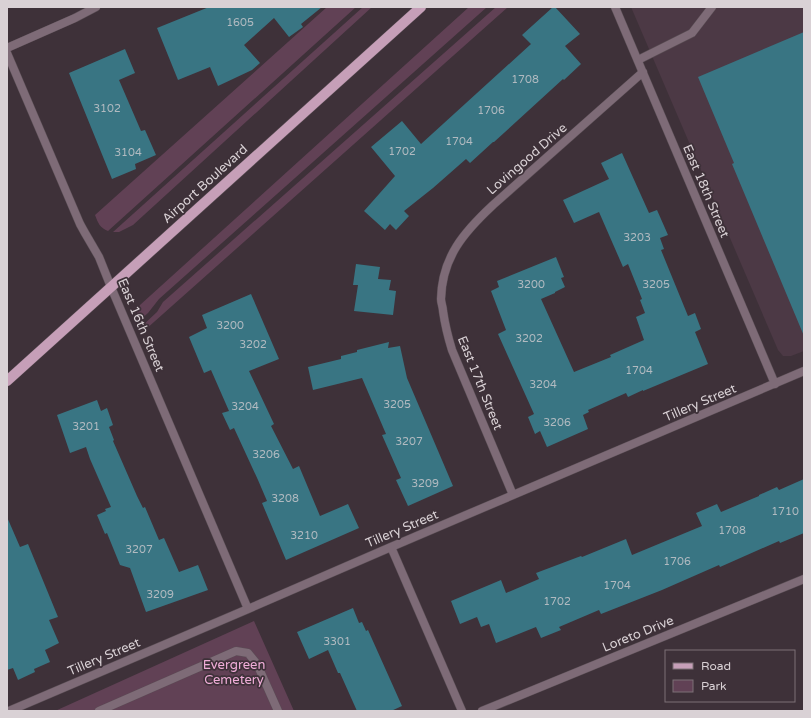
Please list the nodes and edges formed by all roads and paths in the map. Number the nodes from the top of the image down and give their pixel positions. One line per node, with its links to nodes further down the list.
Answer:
1 (96, 7): 5 (street)
2 (421, 7): 10 (main road, Airport Boulevard)
3 (615, 7): 7 (street, East 18th Street)
4 (712, 7): 7 (street)
5 (7, 48)
6 (7, 53): 10 (street, East 16th Street)
7 (638, 60): 8 (street, East 18th Street)
8 (643, 72): 9 (street, Lovingood Drive); 13 (street, East 18th Street)
9 (444, 277): 14 (street, East 17th Street)
10 (111, 287): 12 (main road, Airport Boulevard); 17 (street, East 16th Street)
11 (804, 371): 13 (street, Tillery Street)
12 (7, 381)
13 (775, 384): 14 (street, Tillery Street)
14 (513, 495): 15 (street, Tillery Street)
15 (391, 547): 17 (street, Tillery Street); 21 (street)
16 (804, 579): 22 (street, Loreto Drive)
17 (248, 609): 18 (street, Tillery Street)
18 (9, 711)
19 (99, 711): 20 (street)
20 (278, 711)
21 (462, 711)
22 (482, 711)

